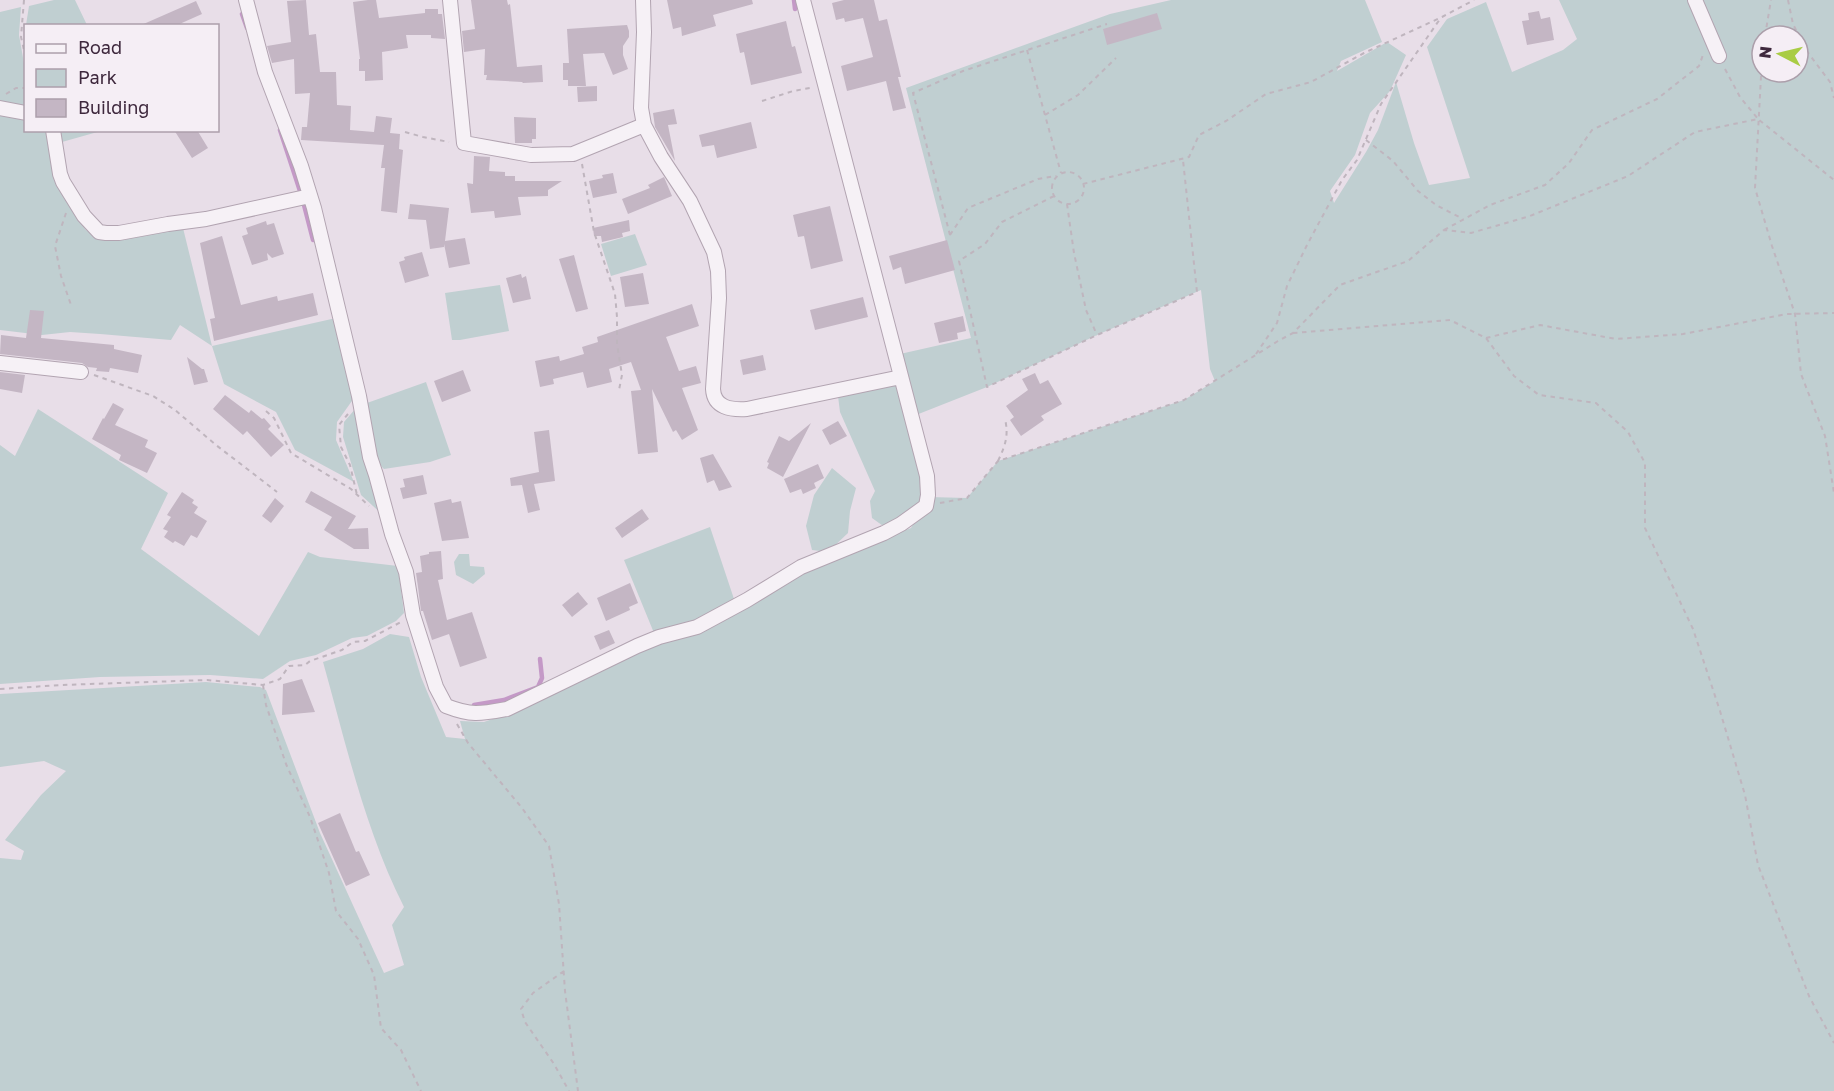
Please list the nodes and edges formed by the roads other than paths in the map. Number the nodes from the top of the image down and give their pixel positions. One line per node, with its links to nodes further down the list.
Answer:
1 (246, 0): 11 (street)
2 (450, 0): 9 (street)
3 (643, 0): 9 (street)
4 (802, 0): 14 (street)
5 (1695, 0): 6 (street)
6 (1719, 56)
7 (0, 108): 8 (street)
8 (24, 113)
9 (644, 126): 14 (street)
10 (52, 132): 11 (street)
11 (310, 196): 14 (street)
12 (0, 363): 13 (street)
13 (81, 372)
14 (901, 377)

